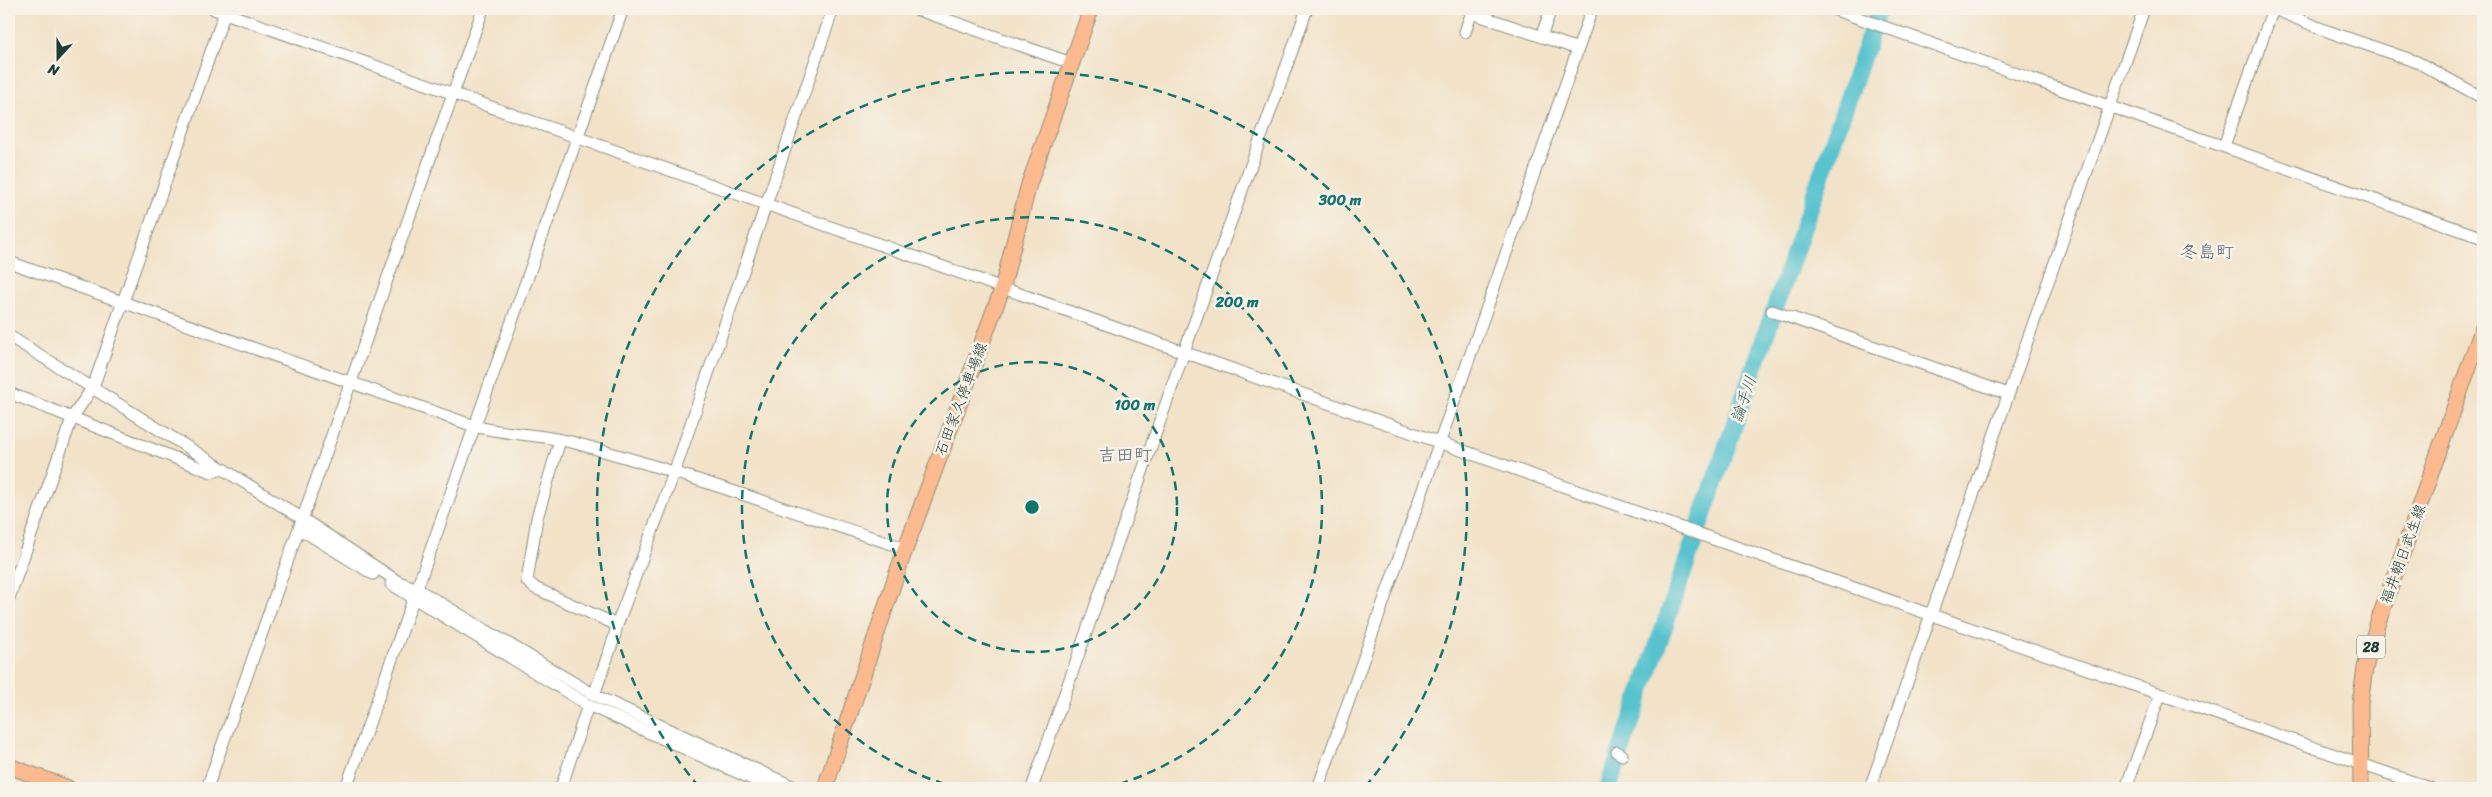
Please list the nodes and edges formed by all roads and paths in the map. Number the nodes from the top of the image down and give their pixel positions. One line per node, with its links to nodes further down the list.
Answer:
1 (483, 9): 18 (street)
2 (623, 9): 21 (street)
3 (833, 9): 23 (street)
4 (916, 9): 17 (street)
5 (1091, 9): 17 (main road, 石田家久停車場線)
6 (1307, 9): 31 (street)
7 (1551, 9): 15 (street)
8 (1592, 9): 16 (street)
9 (1833, 9): 20 (street)
10 (2144, 9): 20 (street)
11 (2274, 9): 19 (street); 22 (street)
12 (221, 10): 18 (street); 27 (street)
13 (1473, 11): 14 (street); 15 (street)
14 (1465, 32)
15 (1541, 37): 16 (street)
16 (1578, 49): 39 (street)
17 (1071, 63): 26 (main road, 石田家久停車場線)
18 (453, 94): 21 (street); 32 (street)
19 (2483, 98)
20 (2110, 106): 22 (street); 35 (street)
21 (576, 138): 23 (street); 37 (street)
22 (2224, 146): 24 (street)
23 (764, 204): 26 (street); 41 (street)
24 (2483, 238)
25 (9, 262): 27 (street)
26 (1002, 289): 31 (street); 43 (main road, 石田家久停車場線)
27 (122, 301): 32 (street); 33 (street)
28 (1775, 312): 35 (street)
29 (2483, 327): 50 (main road, 福井朝日武生線 / 28)
30 (9, 336): 33 (street)
31 (1184, 352): 39 (street); 59 (street)
32 (351, 383): 37 (street); 42 (street)
33 (93, 387): 36 (street); 40 (street)
34 (9, 393): 36 (street)
35 (2008, 394): 46 (street)
36 (72, 418): 40 (street); 45 (street)
37 (474, 426): 38 (street); 44 (street)
38 (560, 440): 41 (street); 47 (street)
39 (1440, 442): 46 (street); 60 (street)
40 (224, 469): 42 (street)
41 (674, 474): 43 (street); 47 (street)
42 (301, 524): 44 (street); 53 (street)
43 (902, 558): 58 (main road, 石田家久停車場線)
44 (416, 594): 49 (street); 54 (street)
45 (9, 598)
46 (1930, 615): 48 (street); 61 (street)
47 (617, 625): 49 (street)
48 (2160, 695): 50 (street); 62 (street)
49 (591, 700): 55 (street); 56 (street); 57 (street)
50 (2362, 765): 63 (main road, 福井朝日武生線 / 28); 64 (street)
51 (9, 766): 52 (main road)
52 (68, 788)
53 (206, 788)
54 (346, 788)
55 (561, 788)
56 (772, 788)
57 (796, 788)
58 (825, 788)
59 (1032, 788)
60 (1318, 788)
61 (1870, 788)
62 (2126, 788)
63 (2361, 788)
64 (2430, 788)

